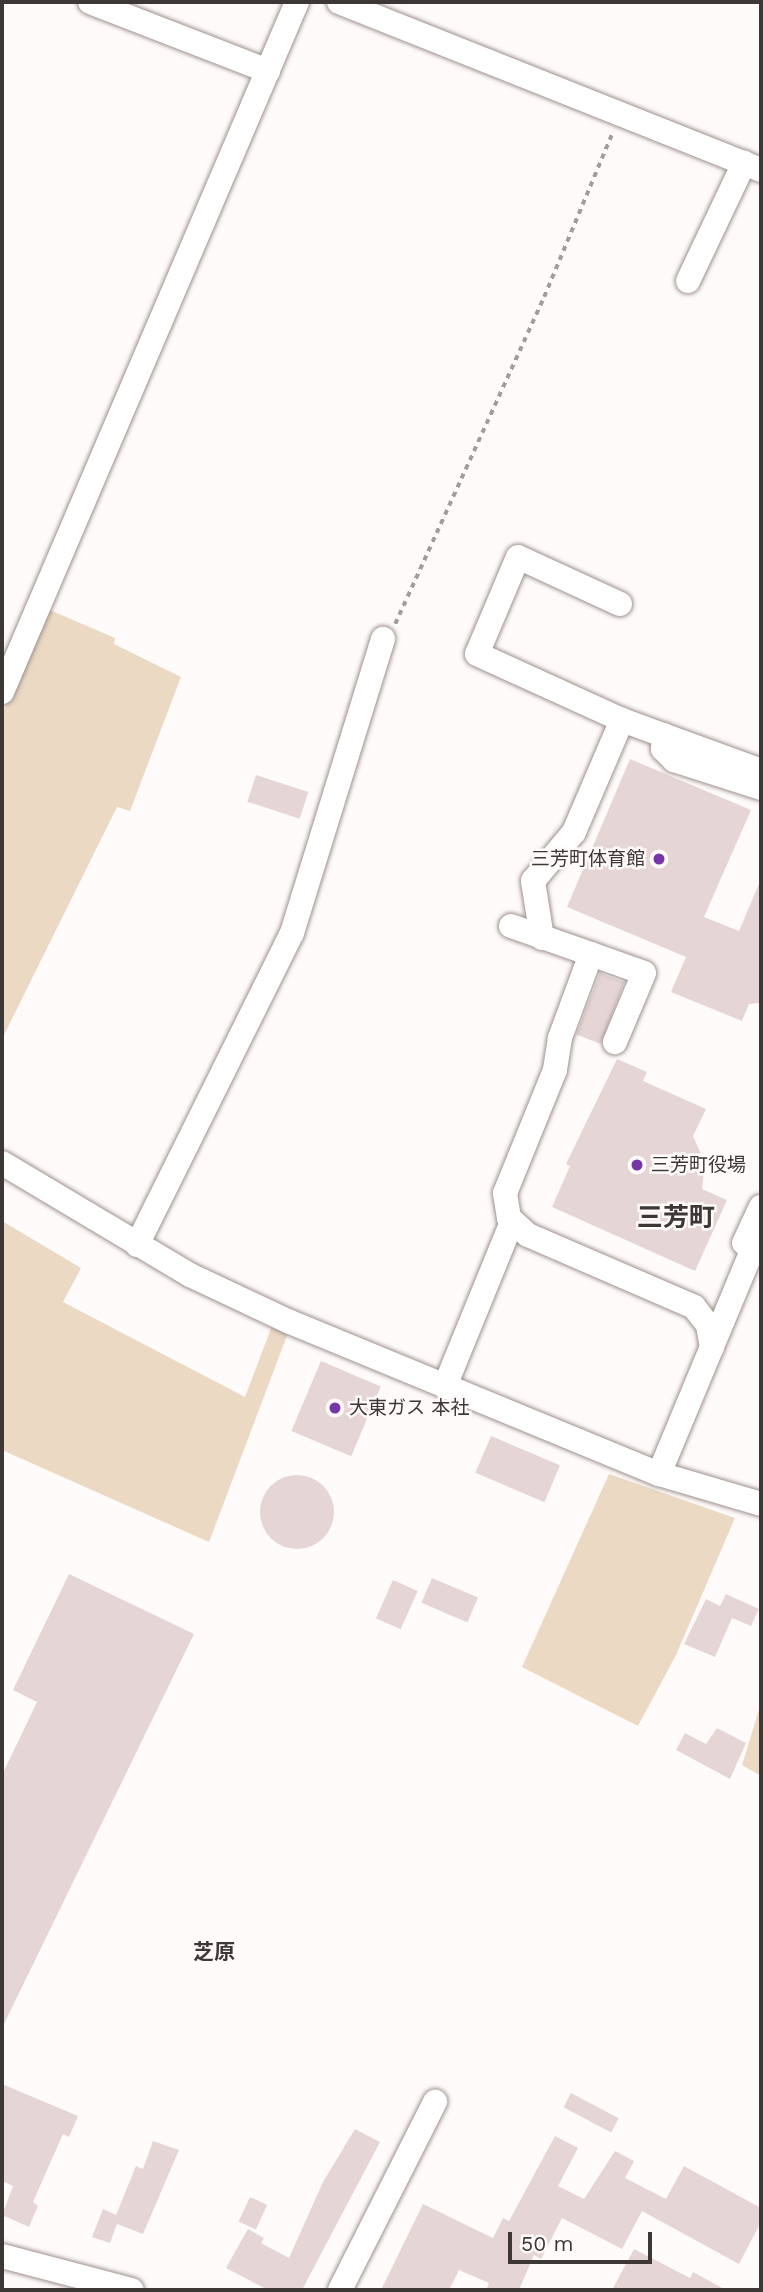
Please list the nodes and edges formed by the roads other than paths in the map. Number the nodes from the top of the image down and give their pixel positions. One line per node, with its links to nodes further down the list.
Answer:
1 (90, 2): 4 (street)
2 (297, 2): 4 (street)
3 (339, 2): 5 (street)
4 (268, 71): 9 (street)
5 (752, 166): 6 (street)
6 (688, 281)
7 (620, 604): 10 (street)
8 (383, 639): 22 (street)
9 (2, 692)
10 (631, 723): 11 (street); 15 (street)
11 (664, 735): 12 (street); 13 (street)
12 (761, 771)
13 (761, 788)
14 (511, 926): 15 (street)
15 (542, 938): 16 (street)
16 (591, 954): 17 (street); 20 (street)
17 (615, 1042)
18 (2, 1163): 22 (street)
19 (761, 1207): 24 (street)
20 (513, 1223): 25 (street); 26 (street)
21 (761, 1229): 24 (street)
22 (137, 1245): 26 (street)
23 (761, 1255): 24 (street)
24 (743, 1274): 25 (street)
25 (712, 1348): 27 (street)
26 (445, 1386): 27 (street)
27 (659, 1474): 28 (street)
28 (761, 1503)
29 (435, 2102): 32 (street)
30 (2, 2256): 31 (street)
31 (132, 2290)
32 (340, 2290)

